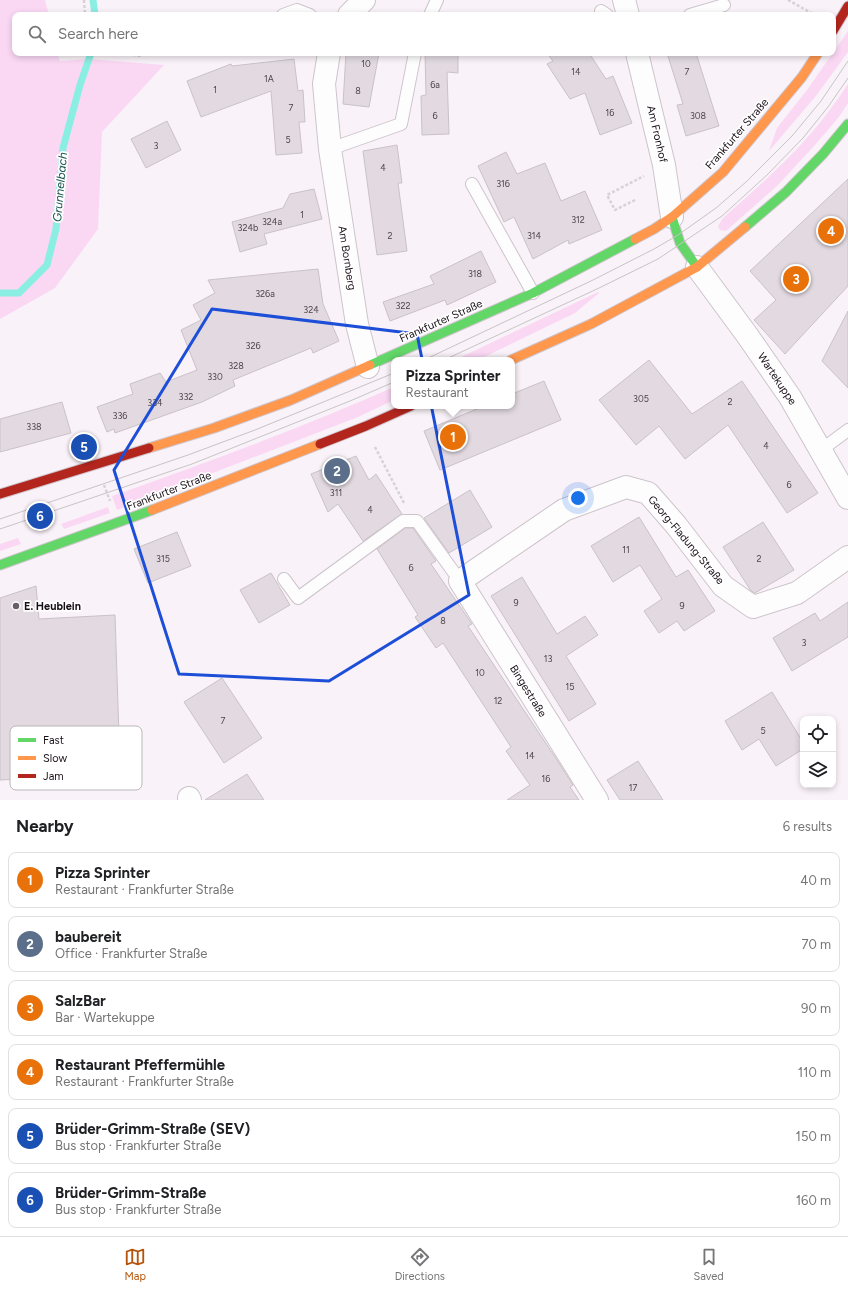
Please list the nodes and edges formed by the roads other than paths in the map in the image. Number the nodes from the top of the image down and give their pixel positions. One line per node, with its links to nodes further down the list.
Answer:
1 (364, 0): 8 (street)
2 (437, 0): 9 (lane)
3 (624, 0): 10 (street)
4 (724, 5): 11 (lane)
5 (848, 6): 12 (main road)
6 (291, 12): 7 (lane)
7 (302, 12)
8 (351, 12)
9 (431, 12)
10 (627, 12)
11 (700, 12)
12 (836, 27)
13 (329, 56): 18 (street, Am Bornberg)
14 (414, 56): 18 (lane)
15 (638, 56): 20 (street, Am Fronhof)
16 (816, 56): 20 (main road, Frankfurter Straße)
17 (848, 124): 21 (main road)
18 (330, 149): 24 (street, Am Bornberg)
19 (472, 184): 22 (lane)
20 (672, 217): 21 (main road); 22 (main road, Frankfurter Straße)
21 (697, 267): 23 (main road); 27 (street, Wartekuppe)
22 (533, 293): 24 (main road, Frankfurter Straße)
23 (515, 359)
24 (368, 367): 28 (main road, Frankfurter Straße)
25 (404, 409): 31 (main road, Frankfurter Straße)
26 (848, 430): 27 (lane)
27 (821, 450): 29 (street, Wartekuppe)
28 (0, 494)
29 (848, 498)
30 (848, 557): 33 (street, Georg-Fladung-Straße)
31 (0, 565)
32 (284, 579): 33 (lane)
33 (460, 581): 34 (street, Bingestraße)
34 (597, 800)

